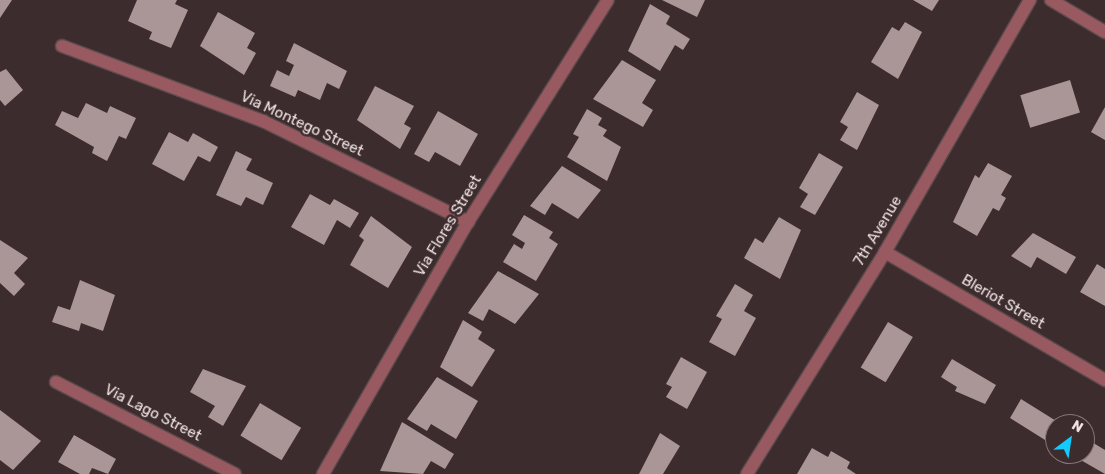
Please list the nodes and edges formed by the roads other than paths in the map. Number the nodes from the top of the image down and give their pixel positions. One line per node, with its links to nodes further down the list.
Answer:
1 (608, 0): 6 (street, Via Flores Street)
2 (1030, 0): 7 (street, 7th Avenue)
3 (1051, 0): 4 (street)
4 (1105, 32)
5 (62, 46): 6 (street, Via Montego Street)
6 (468, 222): 11 (street, Via Flores Street)
7 (885, 252): 8 (street, Bleriot Street); 12 (street, 7th Avenue)
8 (1105, 380)
9 (56, 382): 10 (street, Via Lago Street)
10 (235, 474)
11 (323, 474)
12 (747, 474)

